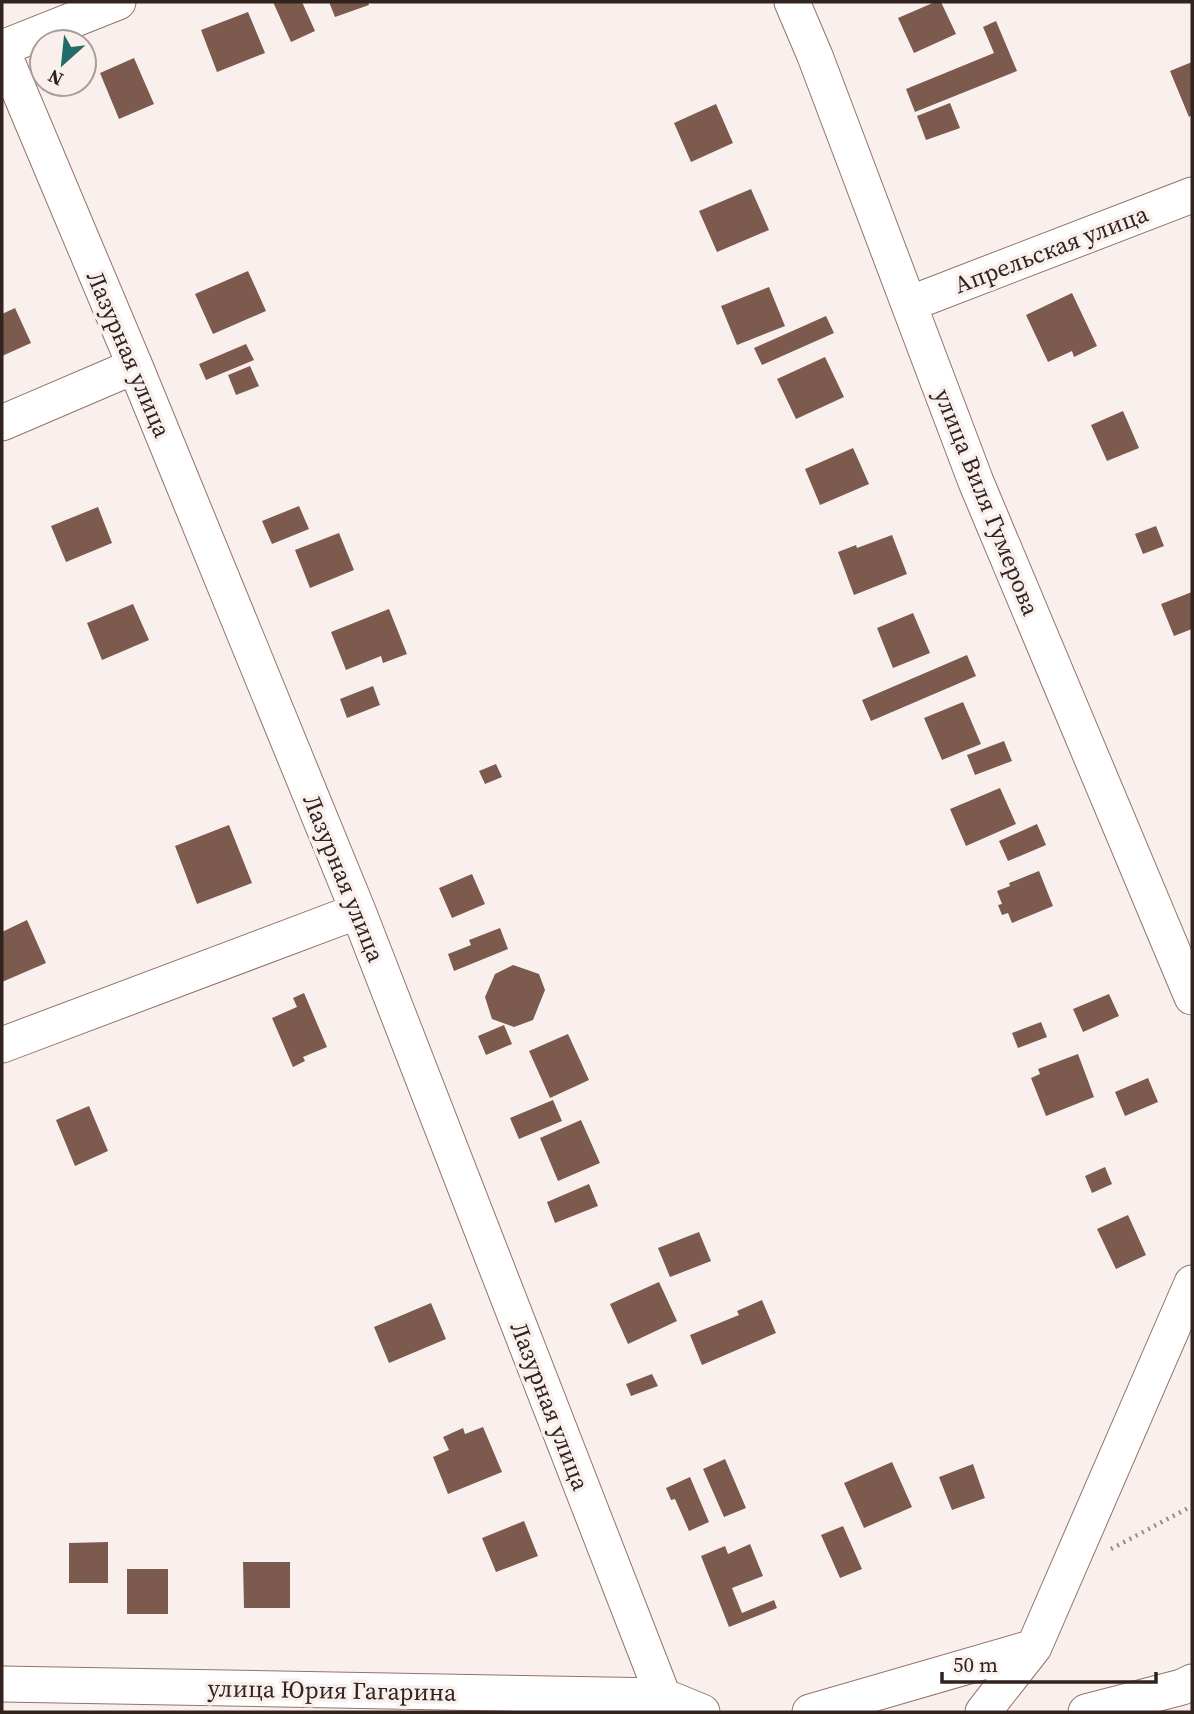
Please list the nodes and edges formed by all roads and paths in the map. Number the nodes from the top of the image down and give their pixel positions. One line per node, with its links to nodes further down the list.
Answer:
1 (118, 2): 3 (street)
2 (792, 2): 5 (street, улица Виля Гумерова)
3 (2, 49): 6 (street, Лазурная улица)
4 (1192, 195): 5 (street, Апрельская улица)
5 (909, 304): 9 (street, улица Виля Гумерова)
6 (135, 366): 7 (street); 8 (street, Лазурная улица)
7 (2, 423)
8 (358, 911): 10 (street); 17 (street, Лазурная улица)
9 (1192, 997)
10 (2, 1045)
11 (1192, 1283): 13 (street)
12 (1192, 1506): 13 (path)
13 (1067, 1572): 14 (street)
14 (1034, 1647): 19 (street); 20 (street)
15 (2, 1684): 17 (street, улица Юрия Гагарина)
16 (1189, 1685): 21 (street)
17 (667, 1704): 18 (street)
18 (702, 1712)
19 (810, 1712)
20 (983, 1712)
21 (1086, 1712)

